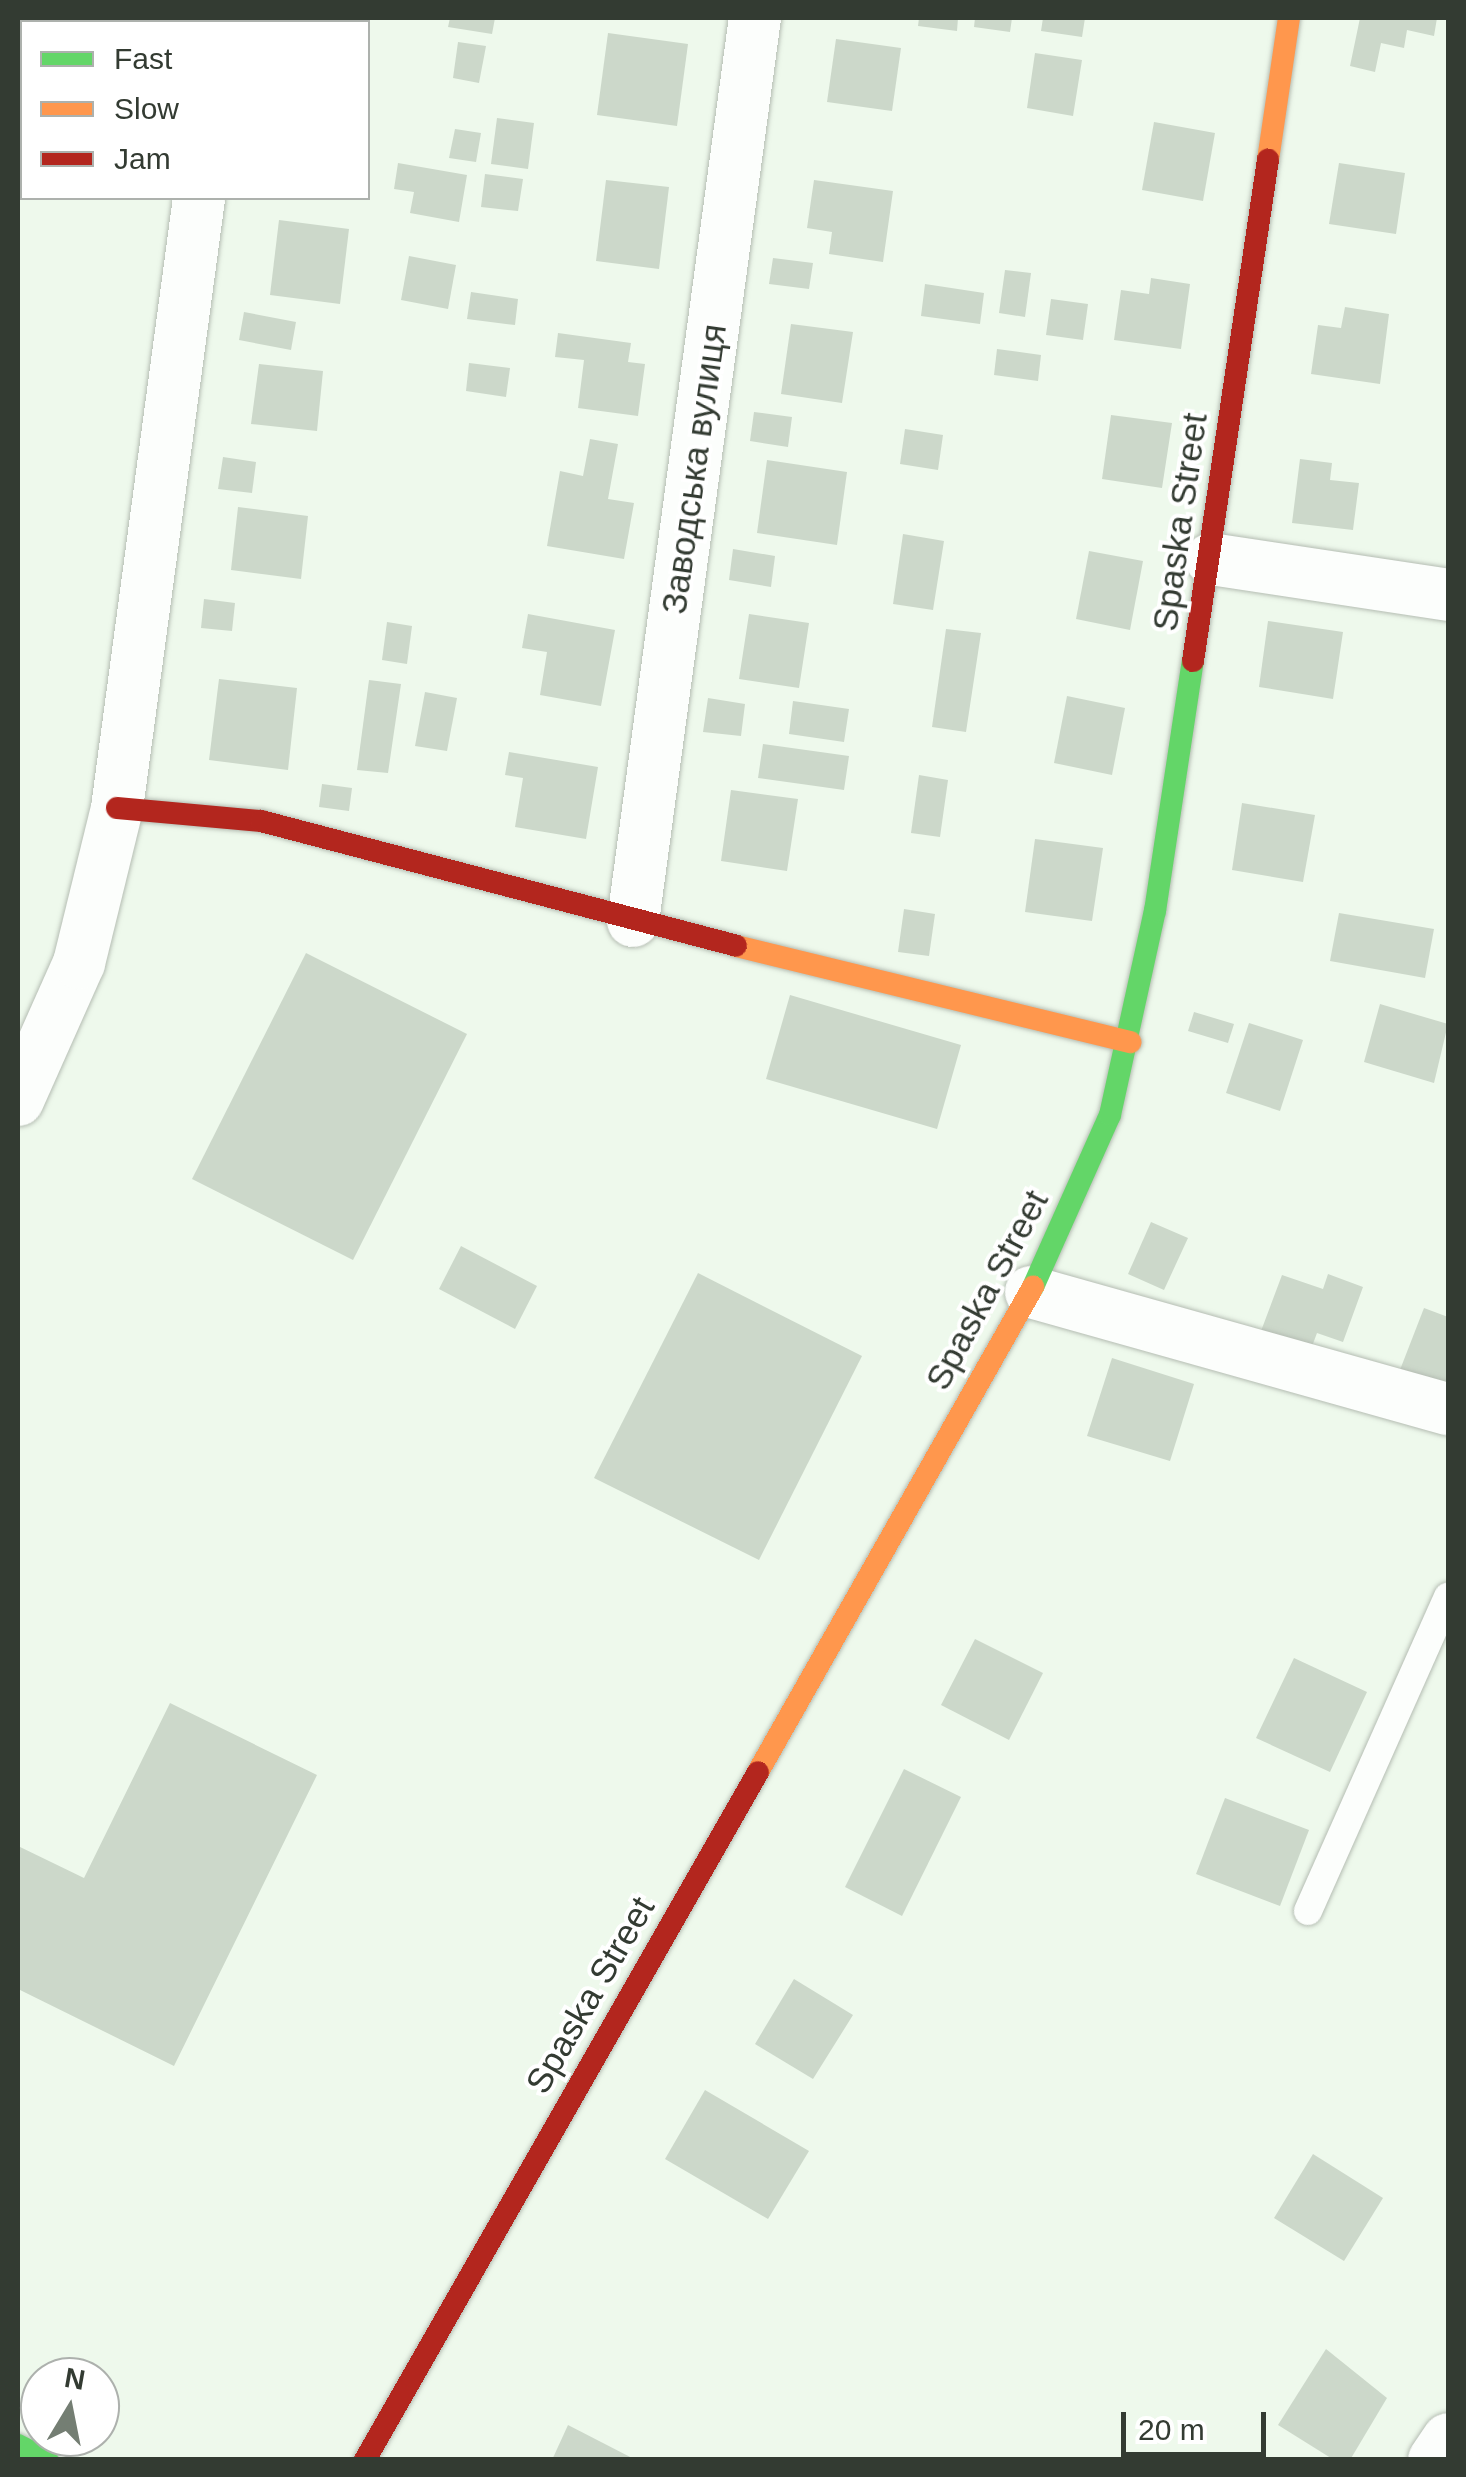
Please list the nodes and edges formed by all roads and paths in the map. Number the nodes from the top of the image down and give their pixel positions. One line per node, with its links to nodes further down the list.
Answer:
1 (754, 18): 7 (street, Заводська вулиця)
2 (1289, 18): 4 (street, Spaska Street)
3 (199, 200): 6 (street)
4 (1211, 560): 5 (street); 8 (street, Spaska Street)
5 (1448, 595)
6 (117, 808): 7 (street); 9 (street)
7 (633, 922): 8 (street)
8 (1130, 1042): 10 (street, Spaska Street)
9 (18, 1100)
10 (1031, 1292): 11 (street); 17 (street, Spaska Street)
11 (1448, 1408)
12 (1448, 1597): 13 (lane)
13 (1308, 1912)
14 (1448, 2439): 18 (street)
15 (18, 2445): 16 (street)
16 (47, 2460)
17 (365, 2460)
18 (1434, 2460)

